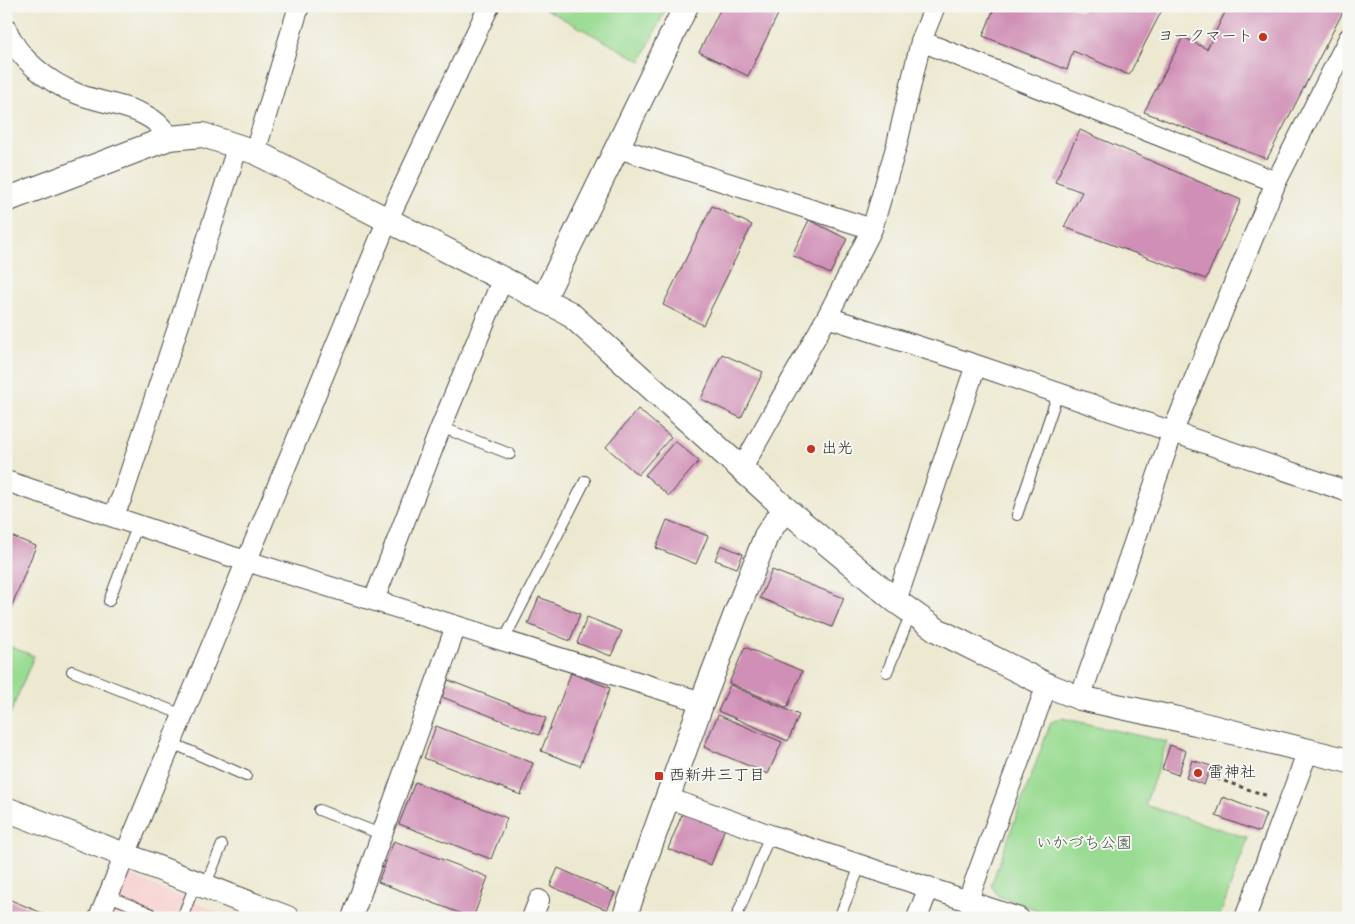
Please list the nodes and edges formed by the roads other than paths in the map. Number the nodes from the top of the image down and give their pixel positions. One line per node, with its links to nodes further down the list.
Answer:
1 (299, 6): 10 (street)
2 (489, 6): 13 (street)
3 (686, 6): 9 (street)
4 (935, 6): 7 (street)
5 (6, 28): 8 (street)
6 (1349, 38): 11 (street)
7 (921, 41): 11 (street); 14 (street)
8 (168, 138): 10 (street); 12 (street)
9 (618, 148): 14 (street); 16 (street)
10 (246, 149): 13 (street); 29 (street)
11 (1276, 182): 21 (street)
12 (6, 200)
13 (388, 219): 15 (street); 31 (street)
14 (872, 228): 17 (street)
15 (503, 278): 16 (street); 20 (street)
16 (543, 300): 23 (street)
17 (827, 317): 18 (street); 23 (street)
18 (976, 365): 19 (street); 34 (street)
19 (1058, 393): 21 (street); 28 (lane)
20 (441, 427): 22 (lane); 32 (street)
21 (1173, 431): 26 (street); 40 (street)
22 (510, 454)
23 (741, 470): 27 (street)
24 (6, 481): 29 (street)
25 (586, 481): 36 (lane)
26 (1349, 492)
27 (787, 510): 34 (street); 41 (street)
28 (1018, 515)
29 (113, 516): 30 (street)
30 (138, 524): 31 (street); 33 (lane)
31 (246, 561): 32 (street); 42 (street)
32 (374, 600): 35 (street)
33 (109, 601)
34 (904, 607): 38 (lane); 39 (street)
35 (456, 626): 36 (street); 50 (street)
36 (504, 640): 41 (street)
37 (72, 670): 42 (lane)
38 (888, 672)
39 (1047, 684): 40 (street); 58 (street)
40 (1080, 698): 44 (street)
41 (702, 702): 47 (street)
42 (183, 715): 43 (street)
43 (172, 743): 46 (lane); 53 (street)
44 (1308, 751): 45 (street); 69 (street)
45 (1349, 761)
46 (246, 776)
47 (668, 798): 51 (street); 64 (street)
48 (6, 809): 53 (street)
49 (319, 810): 50 (lane)
50 (383, 835): 63 (street)
51 (770, 835): 54 (street); 65 (lane)
52 (222, 845): 55 (lane)
53 (126, 855): 55 (street); 57 (street)
54 (861, 864): 56 (street); 66 (lane)
55 (200, 884): 60 (street); 62 (lane)
56 (929, 887): 58 (street); 67 (street)
57 (108, 896): 59 (lane); 61 (street)
58 (968, 900): 68 (street)
59 (150, 913)
60 (272, 915)
61 (100, 918)
62 (182, 918)
63 (352, 918)
64 (624, 918)
65 (736, 918)
66 (839, 918)
67 (917, 918)
68 (1019, 918)
69 (1245, 918)

